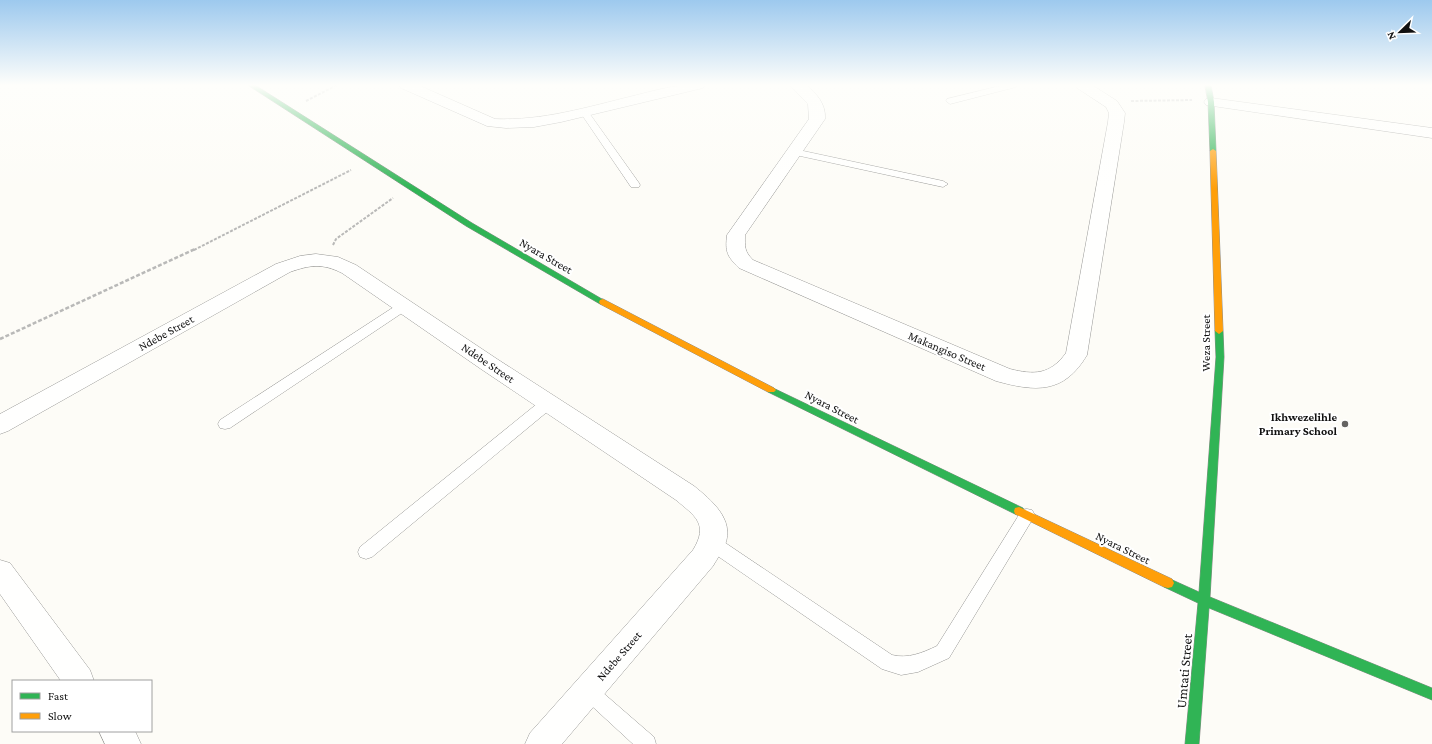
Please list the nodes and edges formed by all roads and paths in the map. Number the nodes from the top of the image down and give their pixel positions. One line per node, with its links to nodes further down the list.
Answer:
1 (305, 120): 11 (street, Nyara Street)
2 (485, 120): 3 (street)
3 (543, 120)
4 (589, 120): 13 (lane)
5 (816, 120): 10 (street, Makangiso Street)
6 (1116, 120): 10 (street, Makangiso Street)
7 (1212, 120): 25 (street, Weza Street)
8 (1337, 120): 9 (street)
9 (1432, 133)
10 (794, 152): 12 (lane)
11 (369, 161): 14 (street, Nyara Street); 17 (path)
12 (943, 184)
13 (635, 185)
14 (408, 187): 15 (path); 21 (street, Nyara Street)
15 (324, 259): 16 (street, Ndebe Street); 20 (street, Ndebe Street)
16 (404, 306): 18 (street, Ndebe Street); 19 (lane)
17 (0, 339)
18 (548, 402): 22 (street, Ndebe Street); 23 (lane)
19 (225, 424)
20 (0, 425)
21 (1027, 515): 22 (lane); 25 (street, Nyara Street)
22 (712, 543): 27 (street, Ndebe Street)
23 (366, 552)
24 (5, 590): 26 (street)
25 (1204, 600): 28 (street, Nyara Street); 33 (street, Umtati Street)
26 (78, 680)
27 (588, 691): 31 (street, Ndebe Street); 32 (lane)
28 (1432, 694)
29 (116, 732): 30 (street)
30 (124, 744)
31 (541, 744)
32 (647, 744)
33 (1192, 744)

